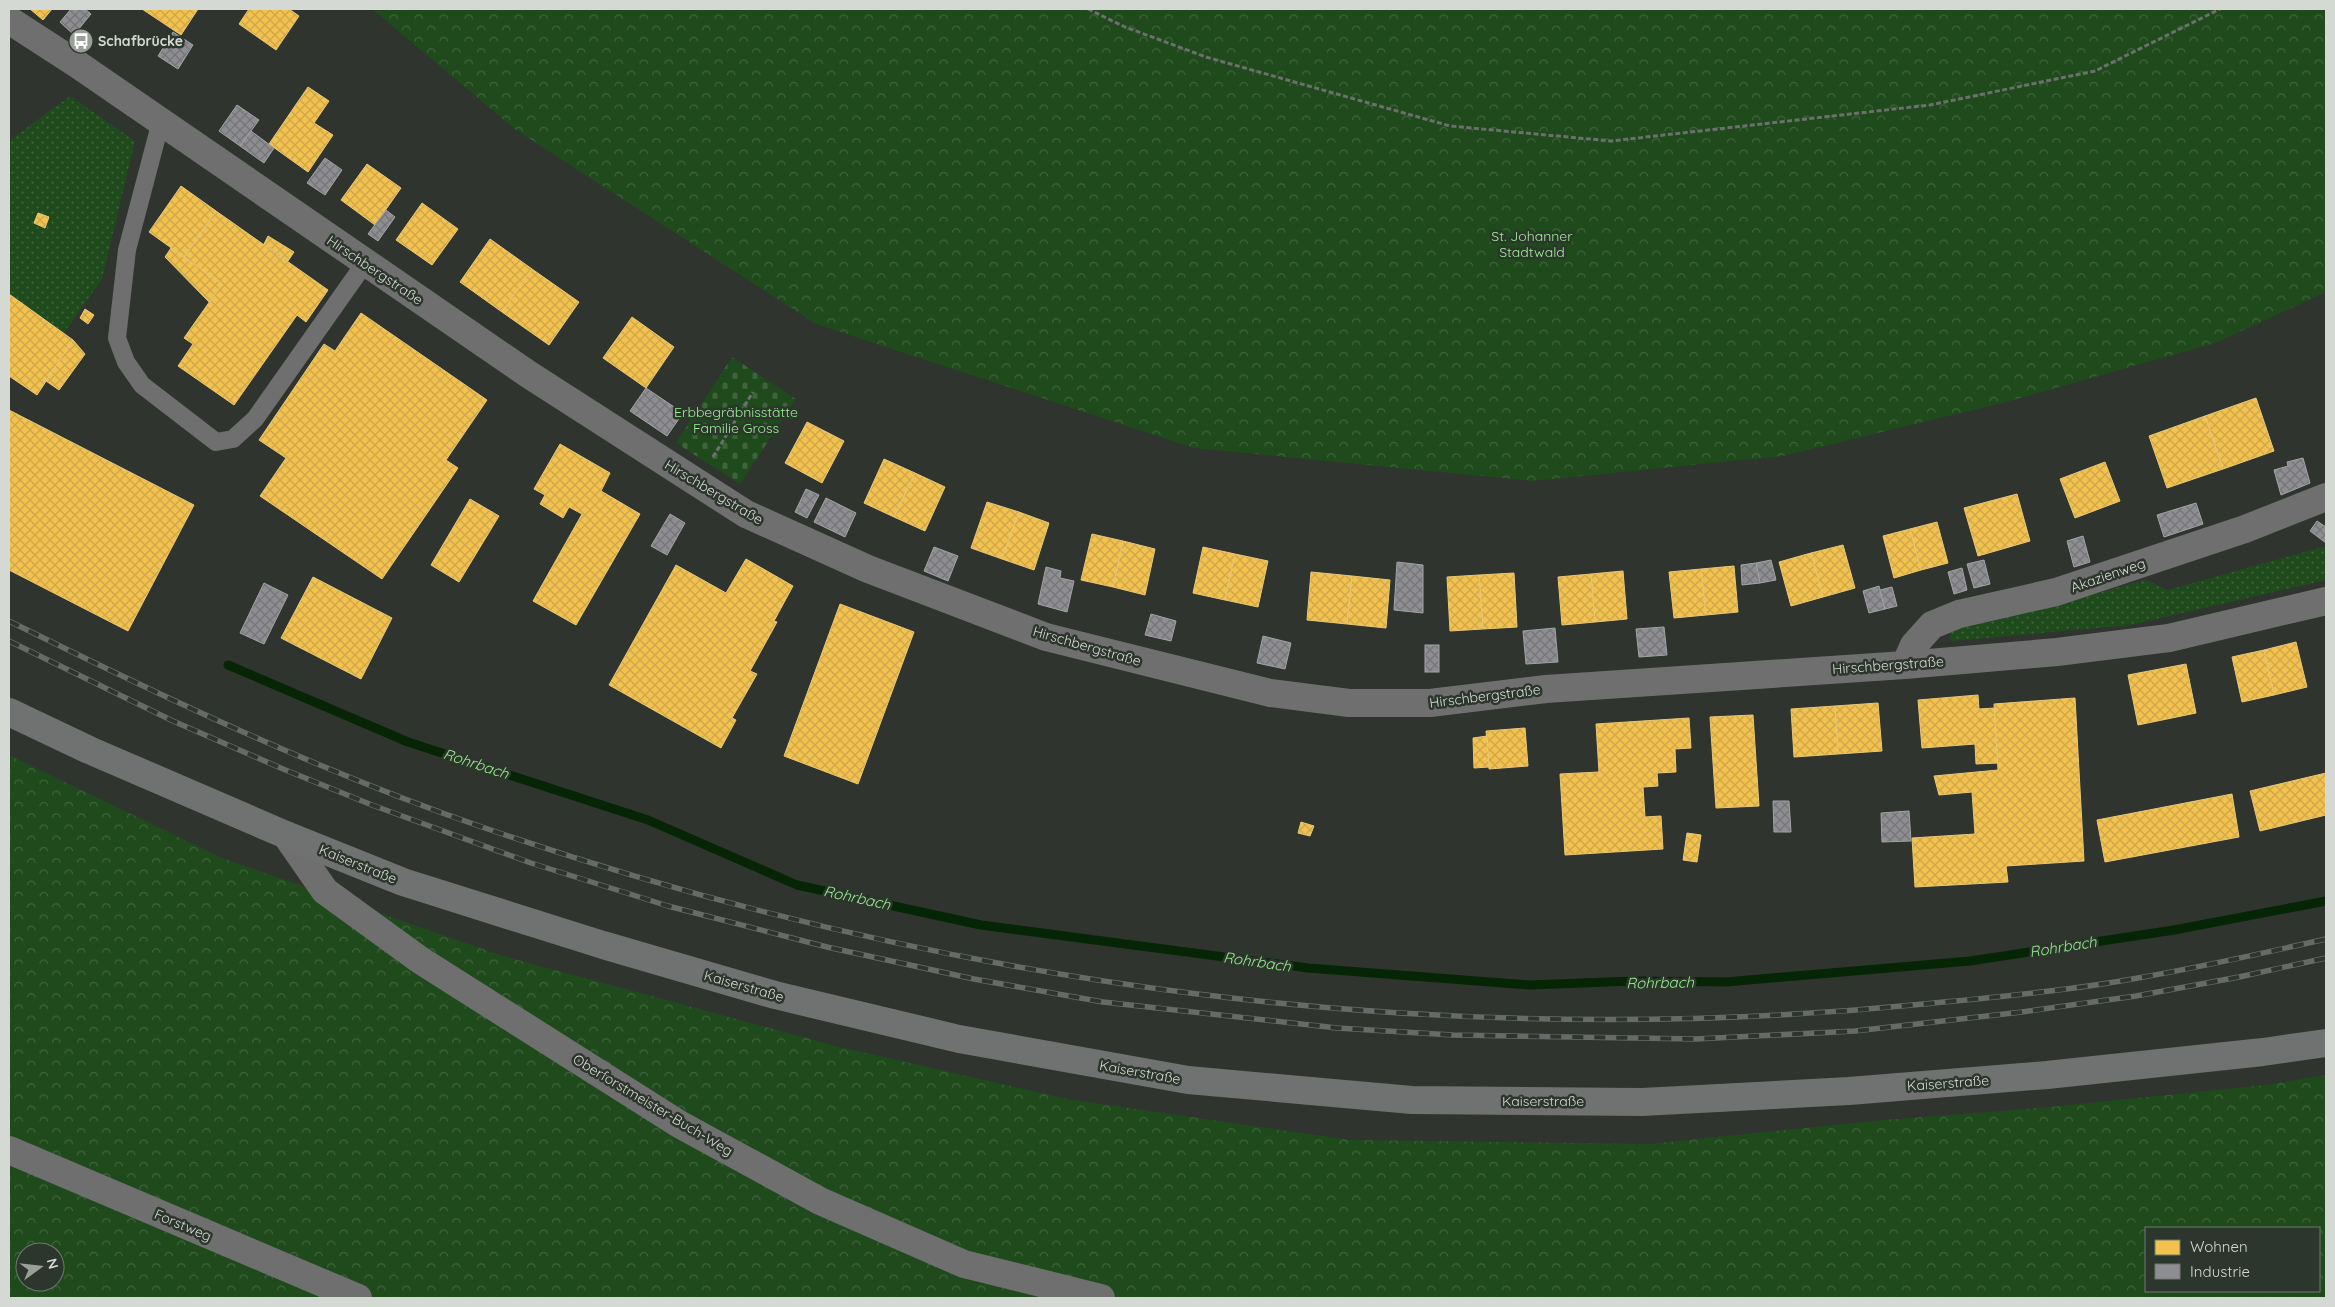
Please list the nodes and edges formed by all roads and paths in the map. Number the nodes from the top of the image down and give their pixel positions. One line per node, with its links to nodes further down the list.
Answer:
1 (1088, 9): 2 (path)
2 (2220, 9)
3 (9, 20): 4 (street, Hirschbergstraße)
4 (161, 121): 5 (street, Hirschbergstraße); 5 (lane)
5 (364, 263): 10 (street, Hirschbergstraße)
6 (753, 392): 7 (path)
7 (713, 457)
8 (2326, 497): 10 (street, Akazienweg)
9 (2326, 601): 10 (street, Hirschbergstraße)
10 (1905, 665)
11 (9, 712): 12 (main road, Kaiserstraße)
12 (286, 835): 13 (main road, Kaiserstraße); 16 (street, Oberforstmeister-Buch-Weg)
13 (2326, 1042)
14 (9, 1150): 15 (street, Forstweg)
15 (358, 1298)
16 (1101, 1298)

